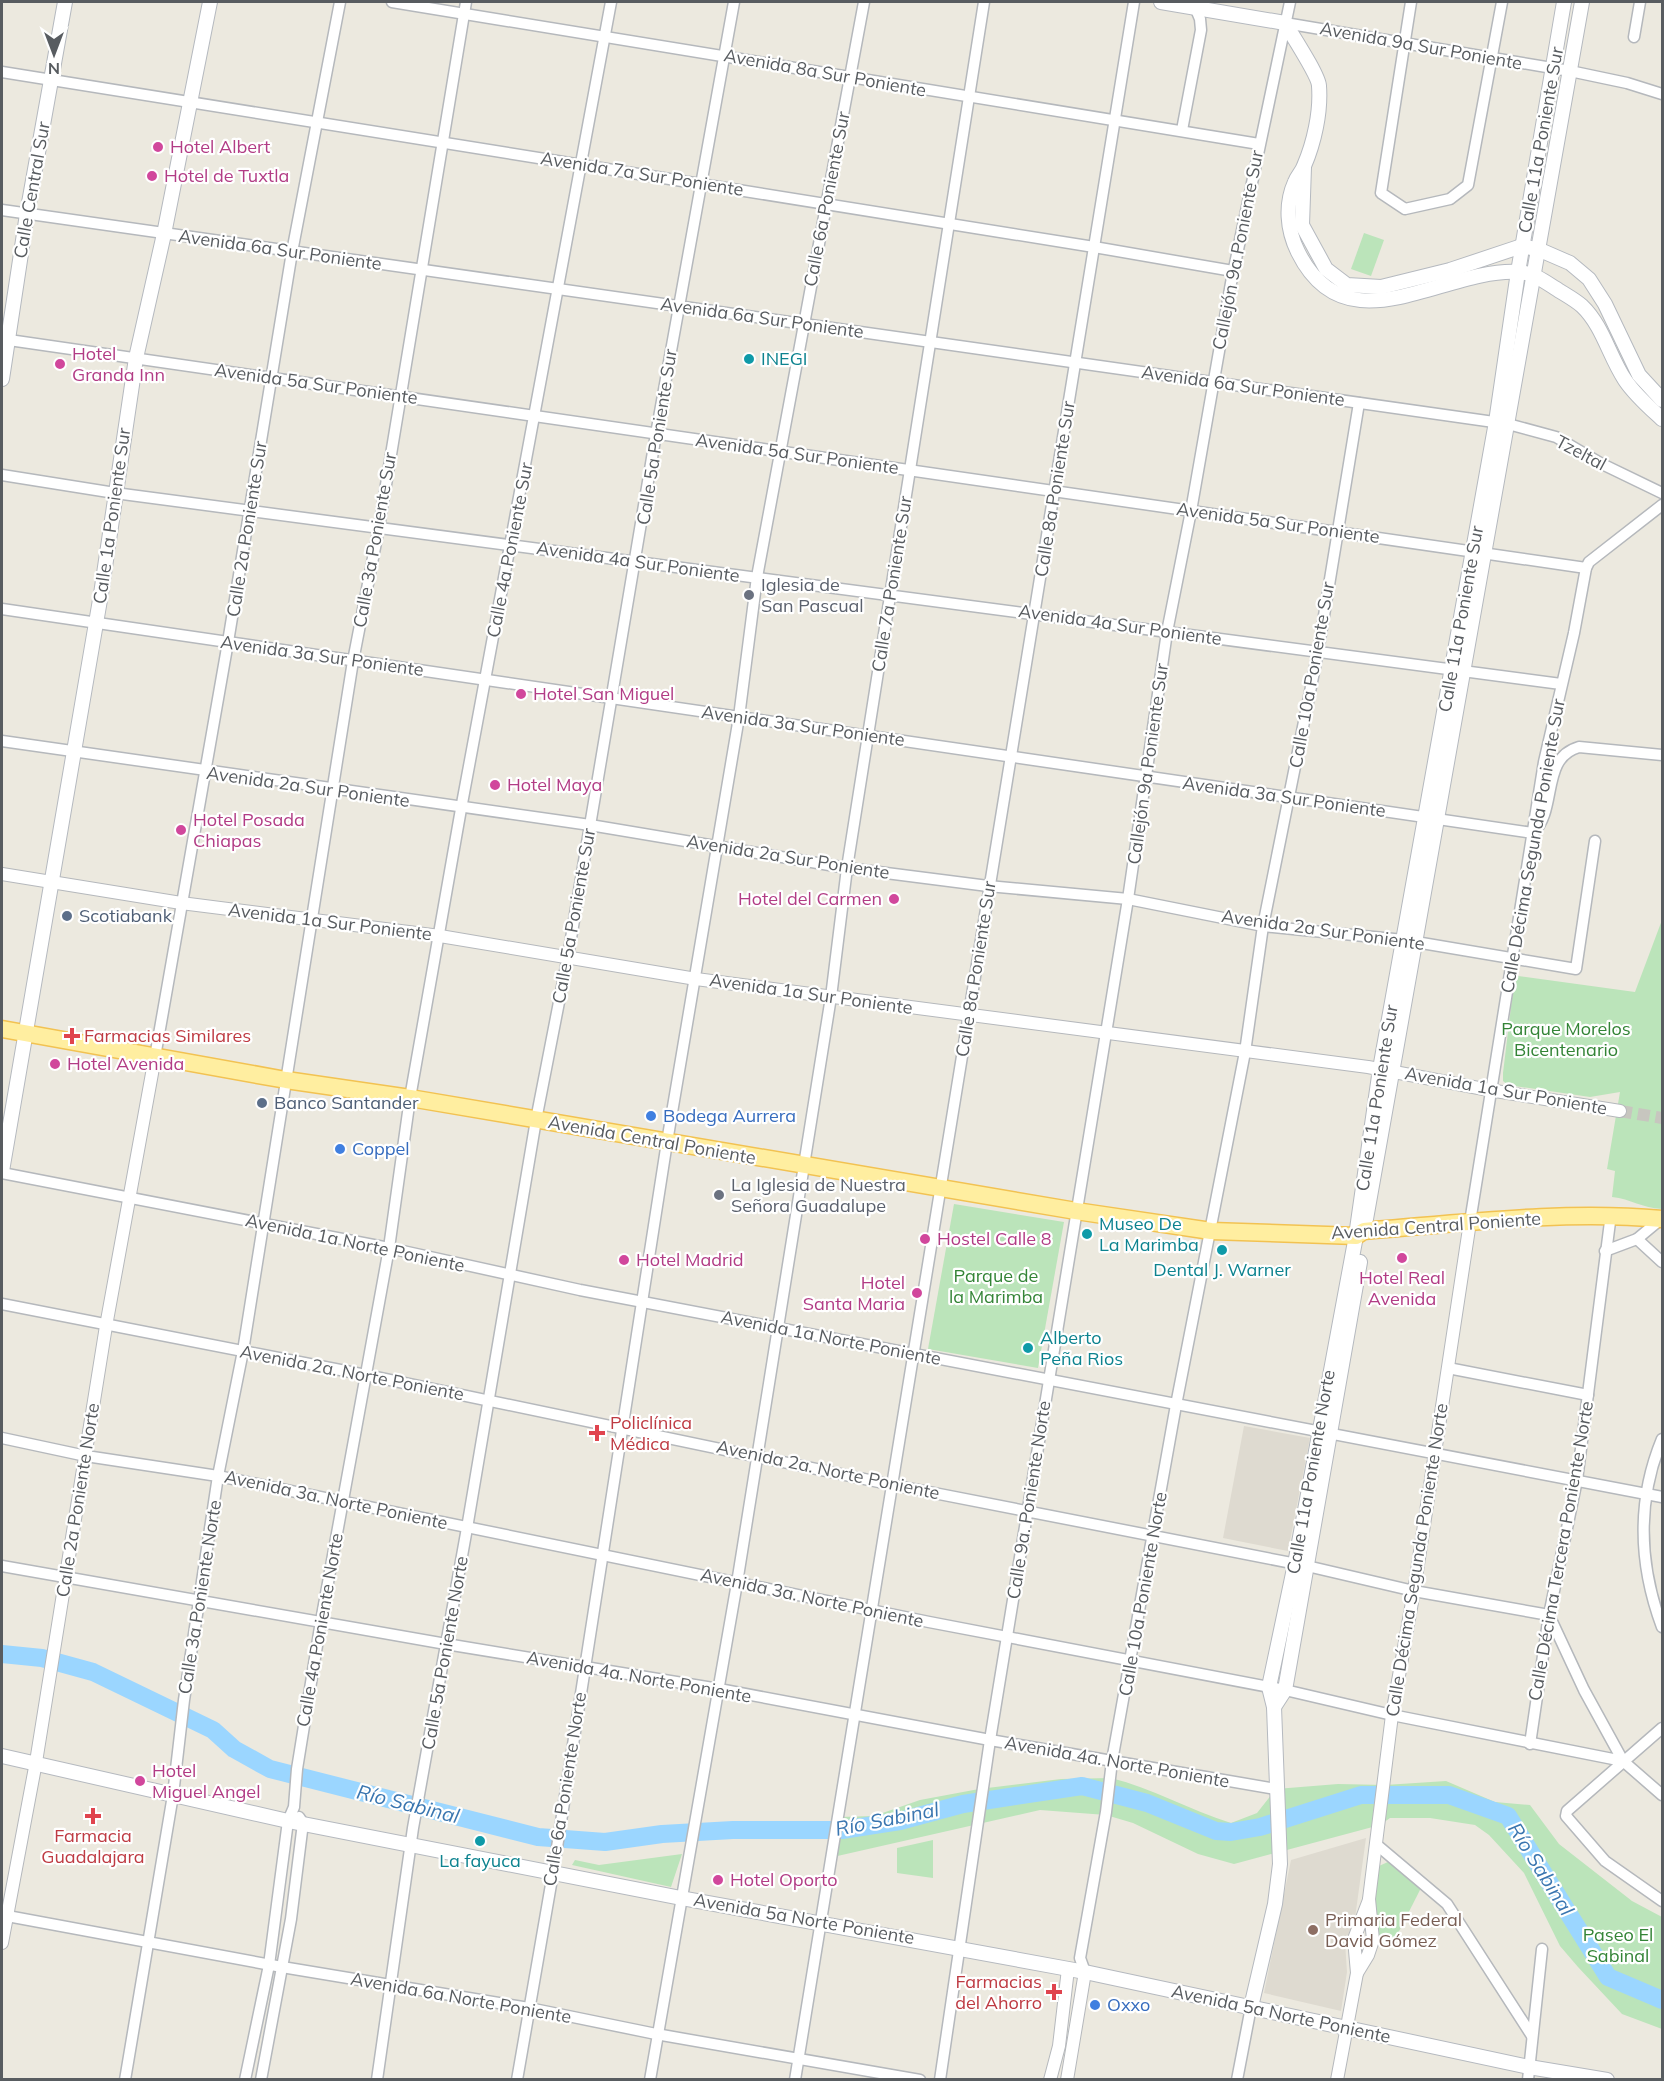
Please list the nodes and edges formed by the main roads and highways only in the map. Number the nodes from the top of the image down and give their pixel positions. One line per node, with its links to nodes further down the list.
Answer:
1 (65, 2): 12 (main road, Calle Central Sur)
2 (210, 2): 18 (main road, Calle 1a Poniente Sur)
3 (1161, 2): 6 (main road)
4 (1564, 2): 8 (main road, Calle 11a Poniente Sur)
5 (1582, 2): 9 (main road, Calle 11a Poniente Sur)
6 (1200, 4): 7 (main road)
7 (1304, 166): 8 (main road); 10 (main road)
8 (1522, 246): 9 (main road); 10 (main road, Calle 11a Poniente Sur)
9 (1540, 250): 11 (main road, Calle 11a Poniente Sur); 14 (main road)
10 (1518, 272): 11 (main road); 16 (main road, Calle 11a Poniente Sur)
11 (1535, 275): 15 (main road); 16 (main road, Calle 11a Poniente Sur)
12 (5, 339): 13 (main road, Calle Central Sur)
13 (2, 379)
14 (1662, 400)
15 (1662, 419)
16 (1502, 423): 21 (main road, Calle 11a Poniente Sur)
17 (2, 1029): 18 (main road, Avenida Central Poniente)
18 (26, 1033): 19 (main road, Calle 1a Poniente Sur); 21 (main road, Avenida Central Poniente)
19 (2, 1172)
20 (1662, 1219): 21 (main road, Avenida Central Poniente)
21 (1360, 1234): 22 (main road, Calle 11a Poniente Norte)
22 (1301, 1565): 23 (main road, Calle 11a Poniente Norte); 23 (main road, Calle 11a Poniente Norte)
23 (1274, 1707): 25 (main road, Calle 11a Poniente Norte)
24 (2, 1756): 25 (main road, Avenida 5a Norte Poniente)
25 (1251, 2007): 26 (main road, Avenida 5a Norte Poniente)
26 (1528, 2073): 27 (main road, Avenida 5a Norte Poniente)
27 (1607, 2079)

